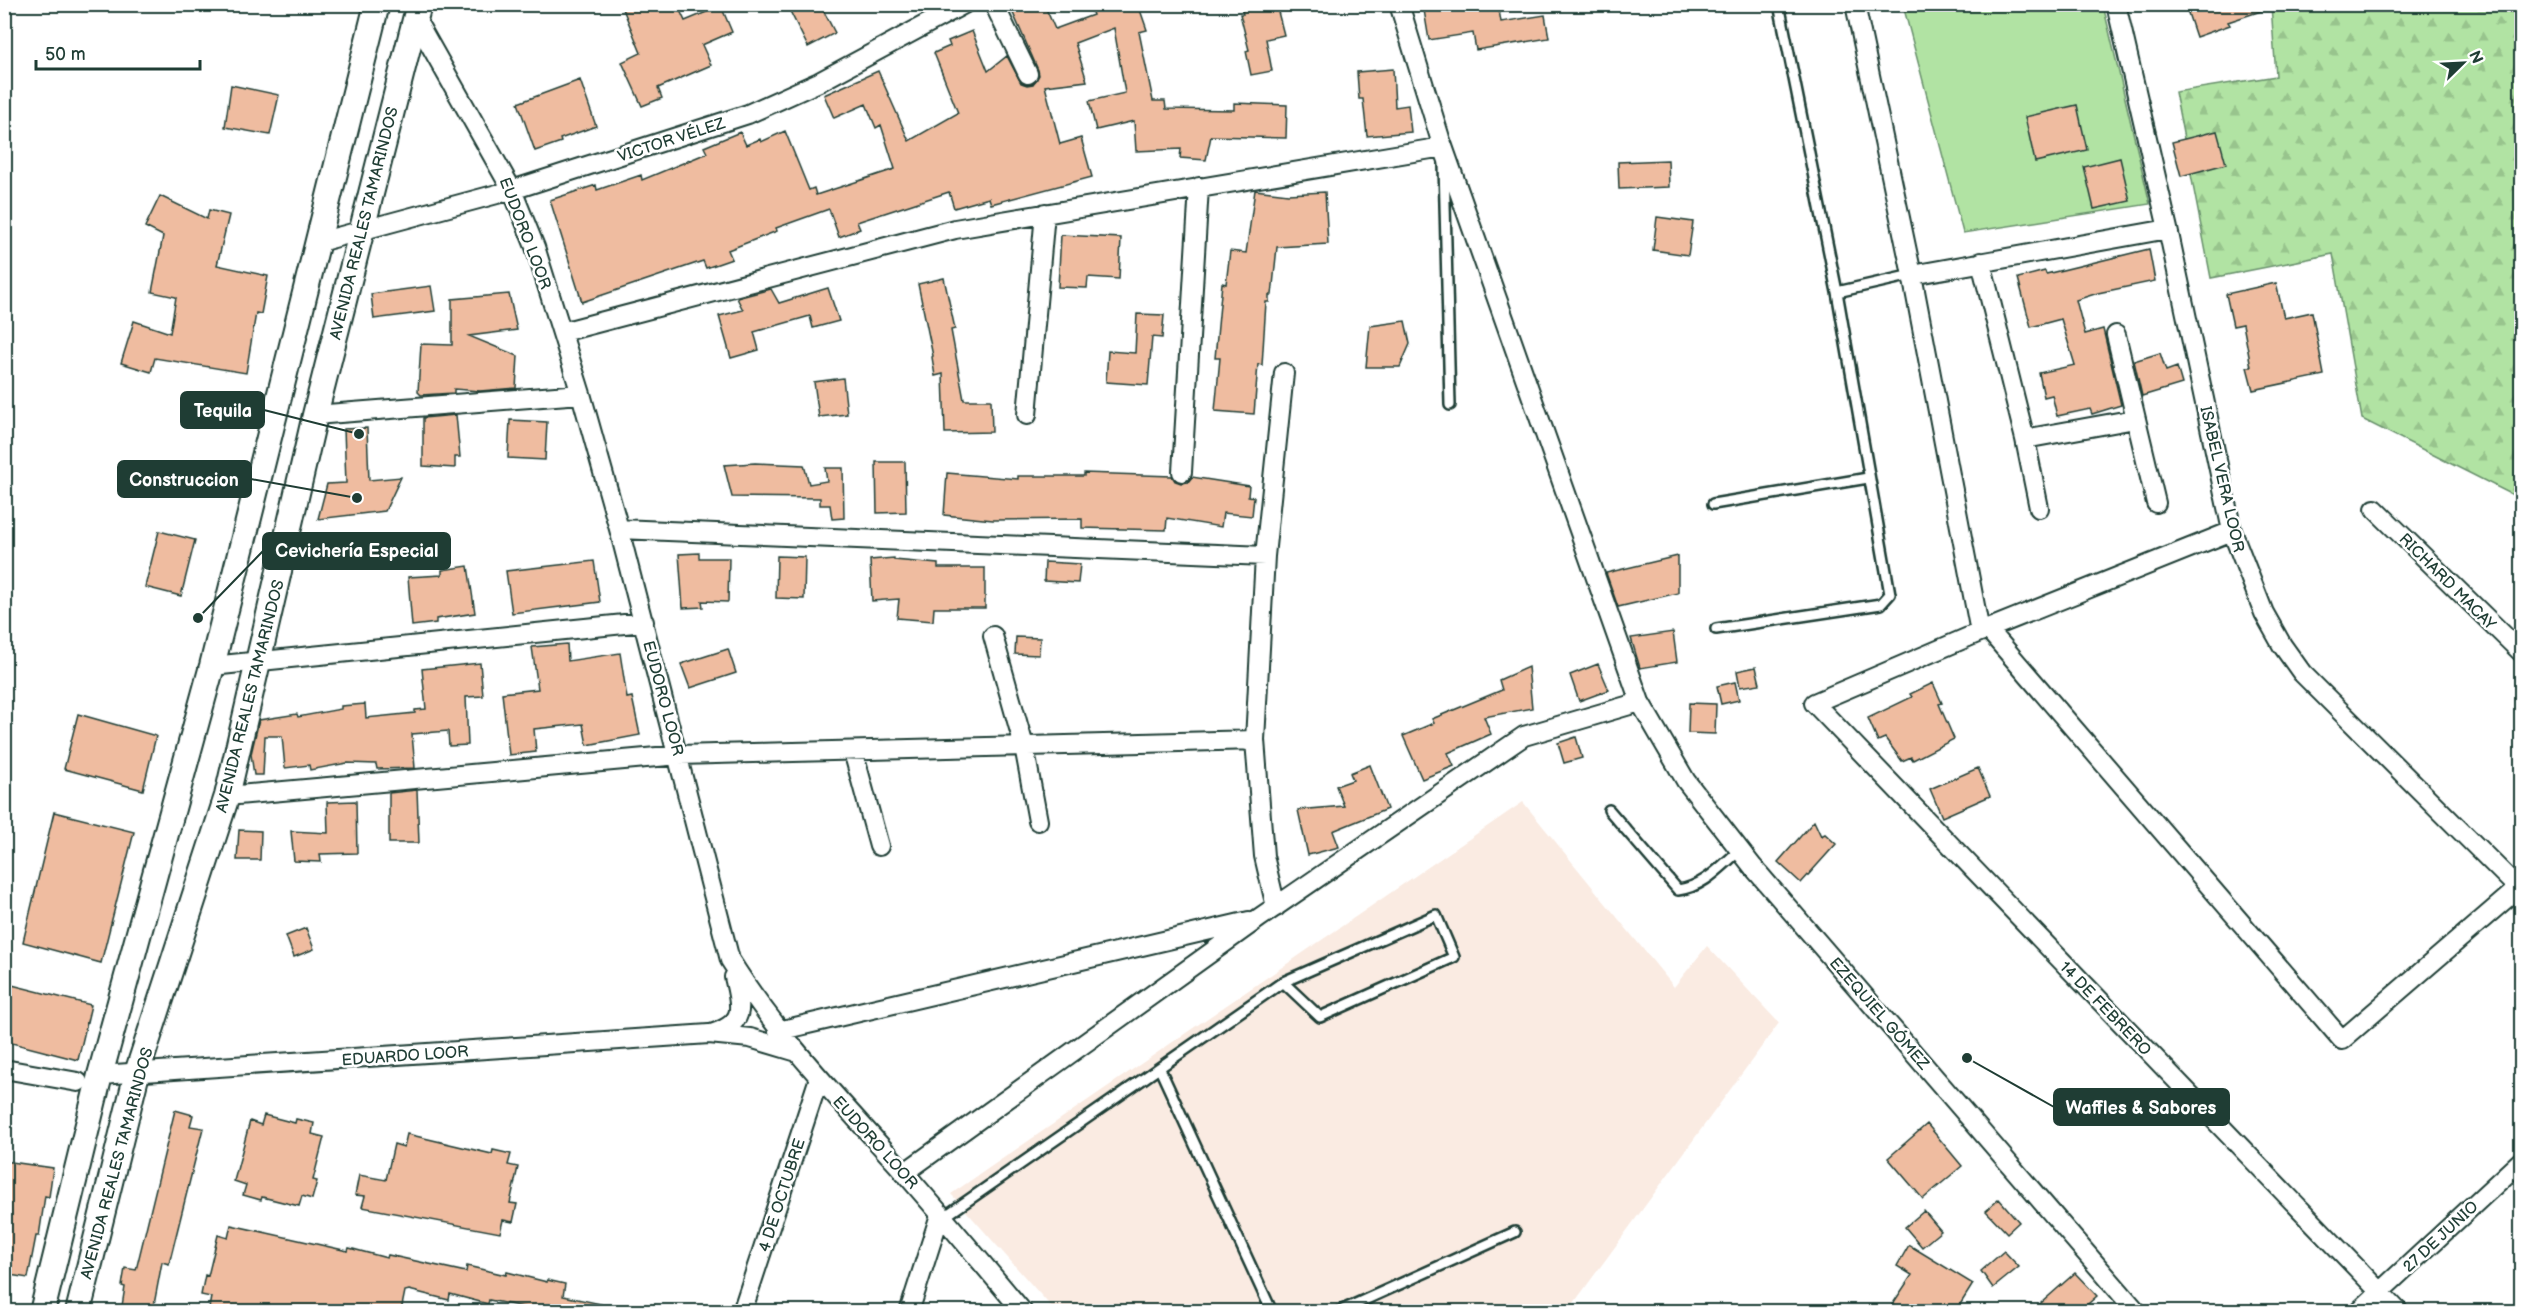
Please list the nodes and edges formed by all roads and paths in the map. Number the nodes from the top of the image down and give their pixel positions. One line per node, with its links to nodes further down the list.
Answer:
1 (377, 4): 16 (main road, AVENIDA REALES TAMARINDOS)
2 (964, 4): 12 (street, VICTOR VÉLEZ)
3 (994, 4): 9 (street)
4 (1399, 4): 10 (street, EZEQUIEL GÓMEZ)
5 (1779, 4): 19 (lane)
6 (1855, 4): 18 (street)
7 (2116, 4): 14 (street, ISABEL VERA LOOR)
8 (417, 11): 12 (street, EUDORO LOOR); 15 (main road, AVENIDA REALES TAMARINDOS)
9 (1028, 74)
10 (1443, 147): 11 (street); 24 (lane); 45 (street, EZEQUIEL GÓMEZ)
11 (1199, 187): 13 (street); 29 (street)
12 (512, 190): 15 (street, VICTOR VÉLEZ); 20 (street, EUDORO LOOR)
13 (1045, 213): 20 (street); 26 (street)
14 (2168, 228): 17 (street); 36 (street, ISABEL VERA LOOR)
15 (361, 230): 16 (street, VICTOR VÉLEZ); 25 (main road, AVENIDA REALES TAMARINDOS)
16 (319, 242): 44 (main road, AVENIDA REALES TAMARINDOS)
17 (1981, 262): 18 (street); 28 (street)
18 (1912, 275): 19 (lane); 40 (street)
19 (1837, 292): 30 (lane)
20 (562, 332): 23 (street, EUDORO LOOR)
21 (2116, 335): 27 (street)
22 (1284, 373): 37 (street)
23 (581, 394): 25 (street); 35 (street, EUDORO LOOR)
24 (1450, 405)
25 (315, 415): 43 (main road, AVENIDA REALES TAMARINDOS)
26 (1027, 415)
27 (2135, 419): 28 (street); 31 (street)
28 (2025, 439): 33 (street)
29 (1182, 472)
30 (1868, 478): 32 (lane); 39 (lane)
31 (2156, 503)
32 (1713, 504)
33 (2040, 508)
34 (2375, 509): 42 (street, RICHARD MACAY)
35 (619, 529): 37 (street); 38 (street, EUDORO LOOR)
36 (2232, 531): 40 (street); 55 (street, ISABEL VERA LOOR)
37 (1265, 556): 46 (street)
38 (644, 622): 43 (street); 49 (street, EUDORO LOOR)
39 (1716, 628)
40 (1984, 630): 55 (street); 72 (street, 14 DE FEBRERO)
41 (993, 636): 47 (street)
42 (2522, 653)
43 (259, 661): 44 (street); 50 (main road, AVENIDA REALES TAMARINDOS)
44 (212, 666): 67 (main road, AVENIDA REALES TAMARINDOS)
45 (1640, 702): 54 (street, EZEQUIEL GÓMEZ); 56 (street)
46 (1251, 740): 47 (street); 56 (street)
47 (1024, 746): 48 (street); 52 (street)
48 (853, 751): 49 (street); 53 (street)
49 (679, 755): 50 (street); 58 (street, EUDORO LOOR)
50 (227, 796): 65 (main road, AVENIDA REALES TAMARINDOS)
51 (1608, 810): 54 (lane)
52 (1038, 821)
53 (879, 846)
54 (1740, 850): 80 (street, EZEQUIEL GÓMEZ)
55 (2520, 888)
56 (1276, 908): 57 (street)
57 (1259, 918): 60 (street); 69 (street)
58 (730, 960): 60 (street, EUDORO LOOR); 61 (street, EDUARDO LOOR)
59 (1283, 982): 59 (lane); 63 (lane)
60 (778, 1031): 62 (street, EUDORO LOOR)
61 (709, 1034): 62 (street, EDUARDO LOOR); 65 (street, EDUARDO LOOR)
62 (796, 1052): 66 (street, EUDORO LOOR)
63 (1160, 1069): 70 (lane); 78 (lane)
64 (4, 1070): 67 (street, EDUARDO LOOR)
65 (137, 1072): 67 (street, EDUARDO LOOR); 74 (main road, AVENIDA REALES TAMARINDOS)
66 (819, 1078): 69 (street, EUDORO LOOR); 75 (street, 4 DE OCTUBRE)
67 (89, 1079): 73 (main road, AVENIDA REALES TAMARINDOS)
68 (2522, 1161): 72 (street, 27 DE JUNIO)
69 (904, 1173): 70 (street, EUDORO LOOR)
70 (942, 1216): 76 (street); 77 (street, EUDORO LOOR)
71 (1515, 1232): 79 (lane)
72 (2379, 1292): 81 (street, 27 DE JUNIO); 82 (street, 14 DE FEBRERO)
73 (42, 1311)
74 (78, 1311)
75 (742, 1311)
76 (909, 1311)
77 (1023, 1311)
78 (1272, 1311)
79 (1338, 1311)
80 (2137, 1311)
81 (2358, 1311)
82 (2399, 1311)

